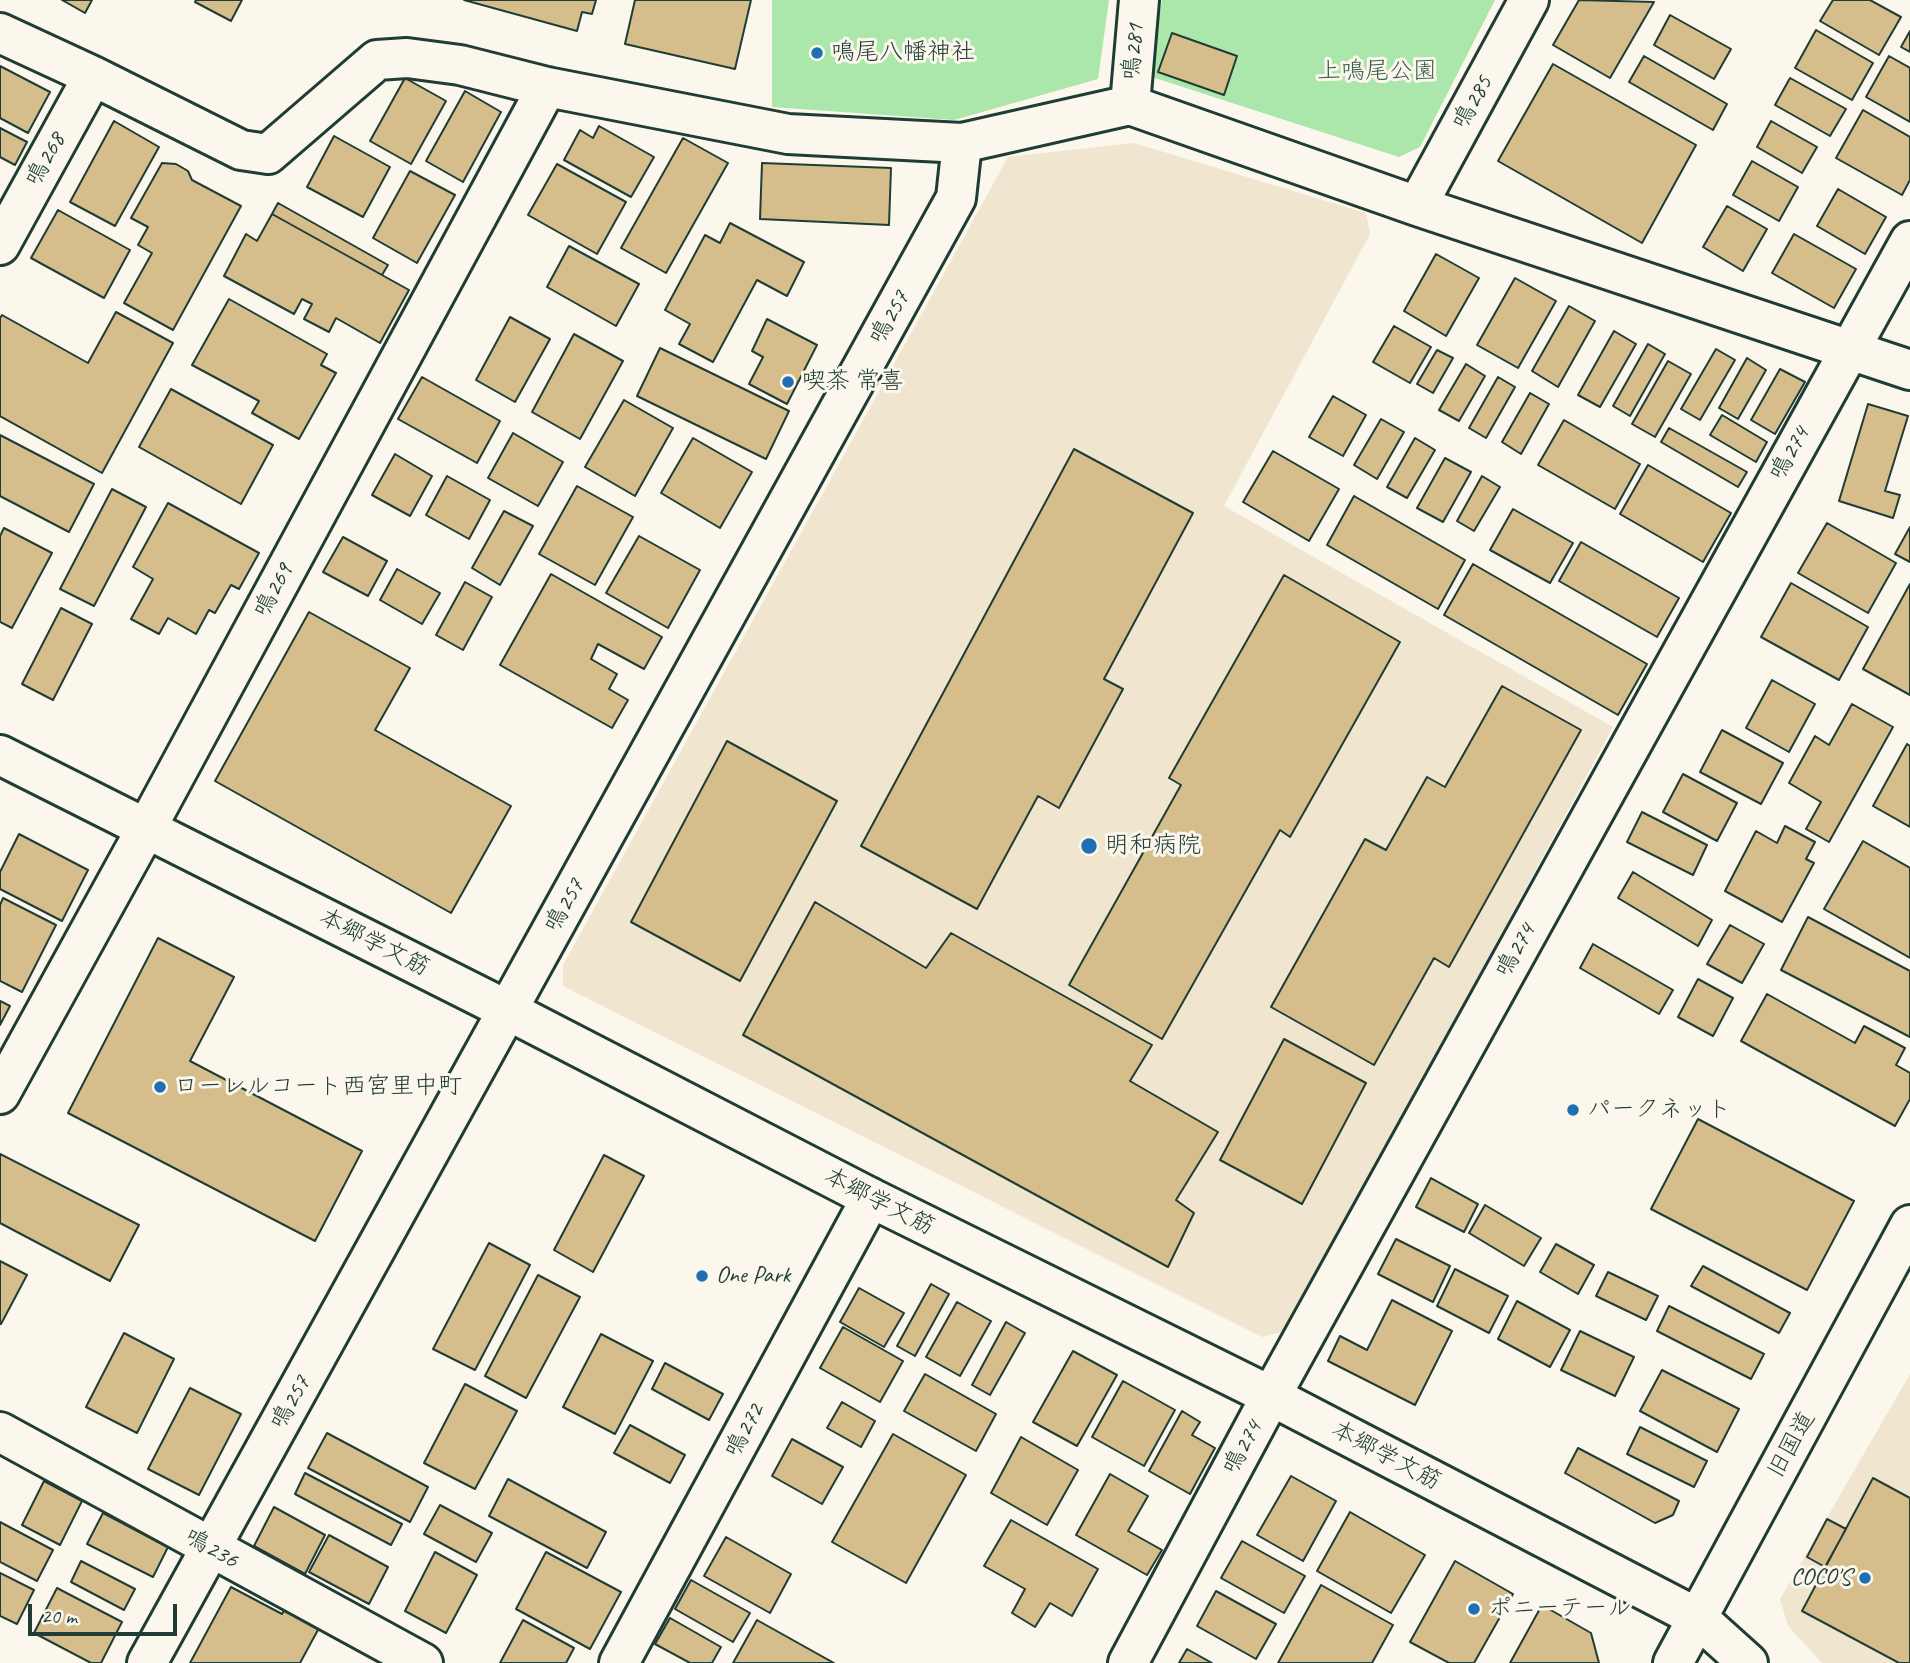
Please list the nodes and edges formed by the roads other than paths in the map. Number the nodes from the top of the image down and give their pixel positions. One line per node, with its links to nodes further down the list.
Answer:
1 (1139, 0): 6 (street, 鳴281)
2 (1529, 0): 8 (street, 鳴285)
3 (0, 33): 4 (street)
4 (93, 76): 5 (street); 10 (street, 鳴268)
5 (547, 87): 7 (street); 14 (street, 鳴269)
6 (1130, 105): 7 (street); 8 (street)
7 (962, 143): 15 (street, 鳴257)
8 (1417, 206): 11 (street)
9 (1910, 241): 11 (street, 鳴274)
10 (0, 245)
11 (1849, 349): 12 (street); 20 (street, 鳴274)
12 (1910, 370)
13 (0, 755): 14 (street, 本郷学文筋)
14 (146, 829): 15 (street, 本郷学文筋); 16 (street, 鳴269)
15 (507, 1010): 17 (street, 本郷学文筋); 22 (street, 鳴257)
16 (0, 1094)
17 (871, 1198): 20 (street, 本郷学文筋); 26 (street, 鳴272)
18 (1910, 1225): 19 (street, 旧国道)
19 (1899, 1267): 23 (street, 旧国道)
20 (1271, 1396): 23 (street, 本郷学文筋); 27 (street, 鳴274)
21 (0, 1432): 22 (street, 鳴236)
22 (211, 1549): 24 (street, 鳴257); 25 (street, 鳴236)
23 (1698, 1618): 28 (street, 旧国道); 29 (street, 本郷学文筋)
24 (147, 1663)
25 (422, 1663)
26 (619, 1663)
27 (1128, 1663)
28 (1672, 1663)
29 (1748, 1663)

